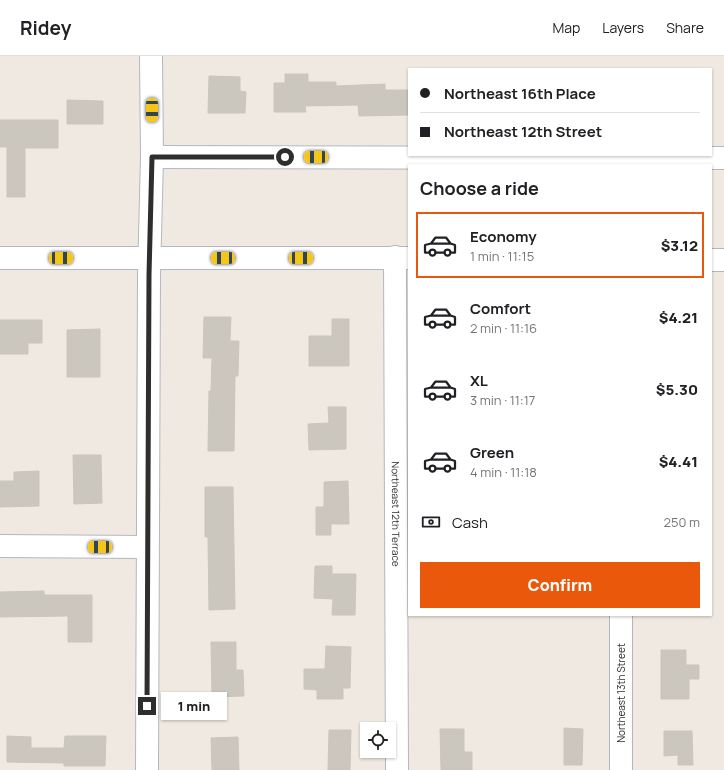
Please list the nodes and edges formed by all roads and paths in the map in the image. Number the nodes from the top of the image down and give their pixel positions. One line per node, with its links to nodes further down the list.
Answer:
1 (151, 56): 2 (street)
2 (152, 157): 3 (street); 5 (street)
3 (724, 158)
4 (0, 258): 5 (street)
5 (149, 258): 6 (street); 10 (street)
6 (402, 258): 13 (street, Northeast 12th Terrace)
7 (712, 260): 8 (street)
8 (724, 260)
9 (0, 546): 10 (street)
10 (147, 547): 12 (street)
11 (621, 616): 14 (street, Northeast 13th Street)
12 (147, 770)
13 (397, 770)
14 (621, 770)

